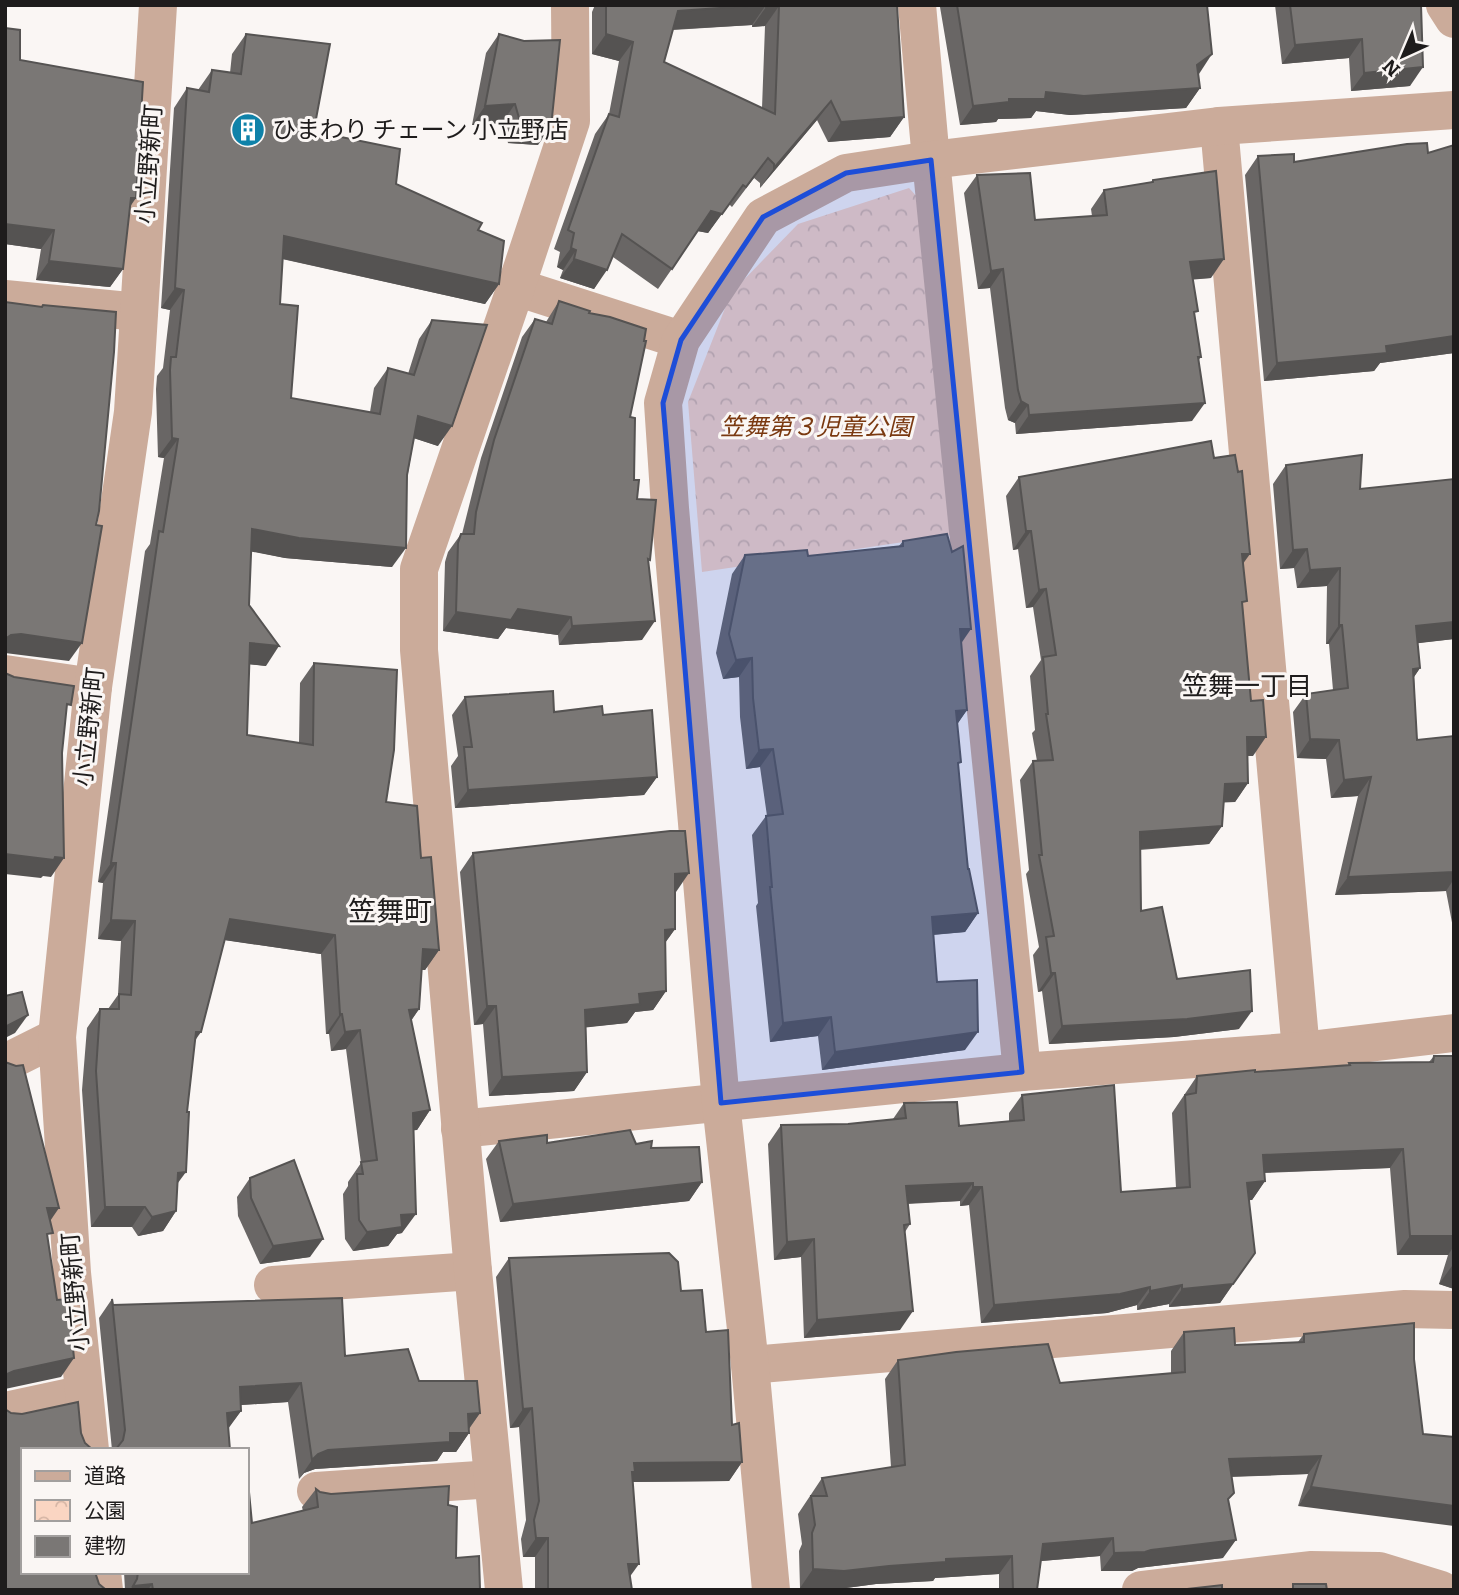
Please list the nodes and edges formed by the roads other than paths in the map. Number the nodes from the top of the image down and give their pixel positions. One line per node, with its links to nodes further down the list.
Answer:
1 (158, 5): 11 (street, 小立野新町)
2 (570, 5): 9 (street)
3 (917, 5): 8 (street)
4 (1444, 5): 5 (street)
5 (1454, 19)
6 (1454, 110): 7 (street)
7 (1219, 126): 8 (street); 17 (street)
8 (931, 160): 12 (street); 19 (street)
9 (516, 287): 12 (street); 21 (street)
10 (5, 299): 11 (street)
11 (139, 312): 14 (street, 小立野新町)
12 (681, 340): 20 (street)
13 (5, 674): 14 (street)
14 (93, 687): 16 (street, 小立野新町)
15 (1454, 1033): 17 (street)
16 (57, 1037): 18 (street); 26 (street, 小立野新町)
17 (1301, 1051): 19 (street)
18 (5, 1063)
19 (1021, 1072): 20 (street)
20 (721, 1103): 21 (street); 25 (street)
21 (460, 1129): 22 (street)
22 (472, 1271): 23 (street); 29 (street)
23 (272, 1285)
24 (1454, 1310): 25 (street)
25 (750, 1365): 32 (street)
26 (84, 1394): 27 (street); 28 (street, 小立野新町)
27 (5, 1411)
28 (90, 1448)
29 (493, 1479): 30 (street); 31 (street)
30 (316, 1491)
31 (504, 1590)
32 (771, 1590)
33 (1141, 1590): 34 (street)
34 (1441, 1590)

